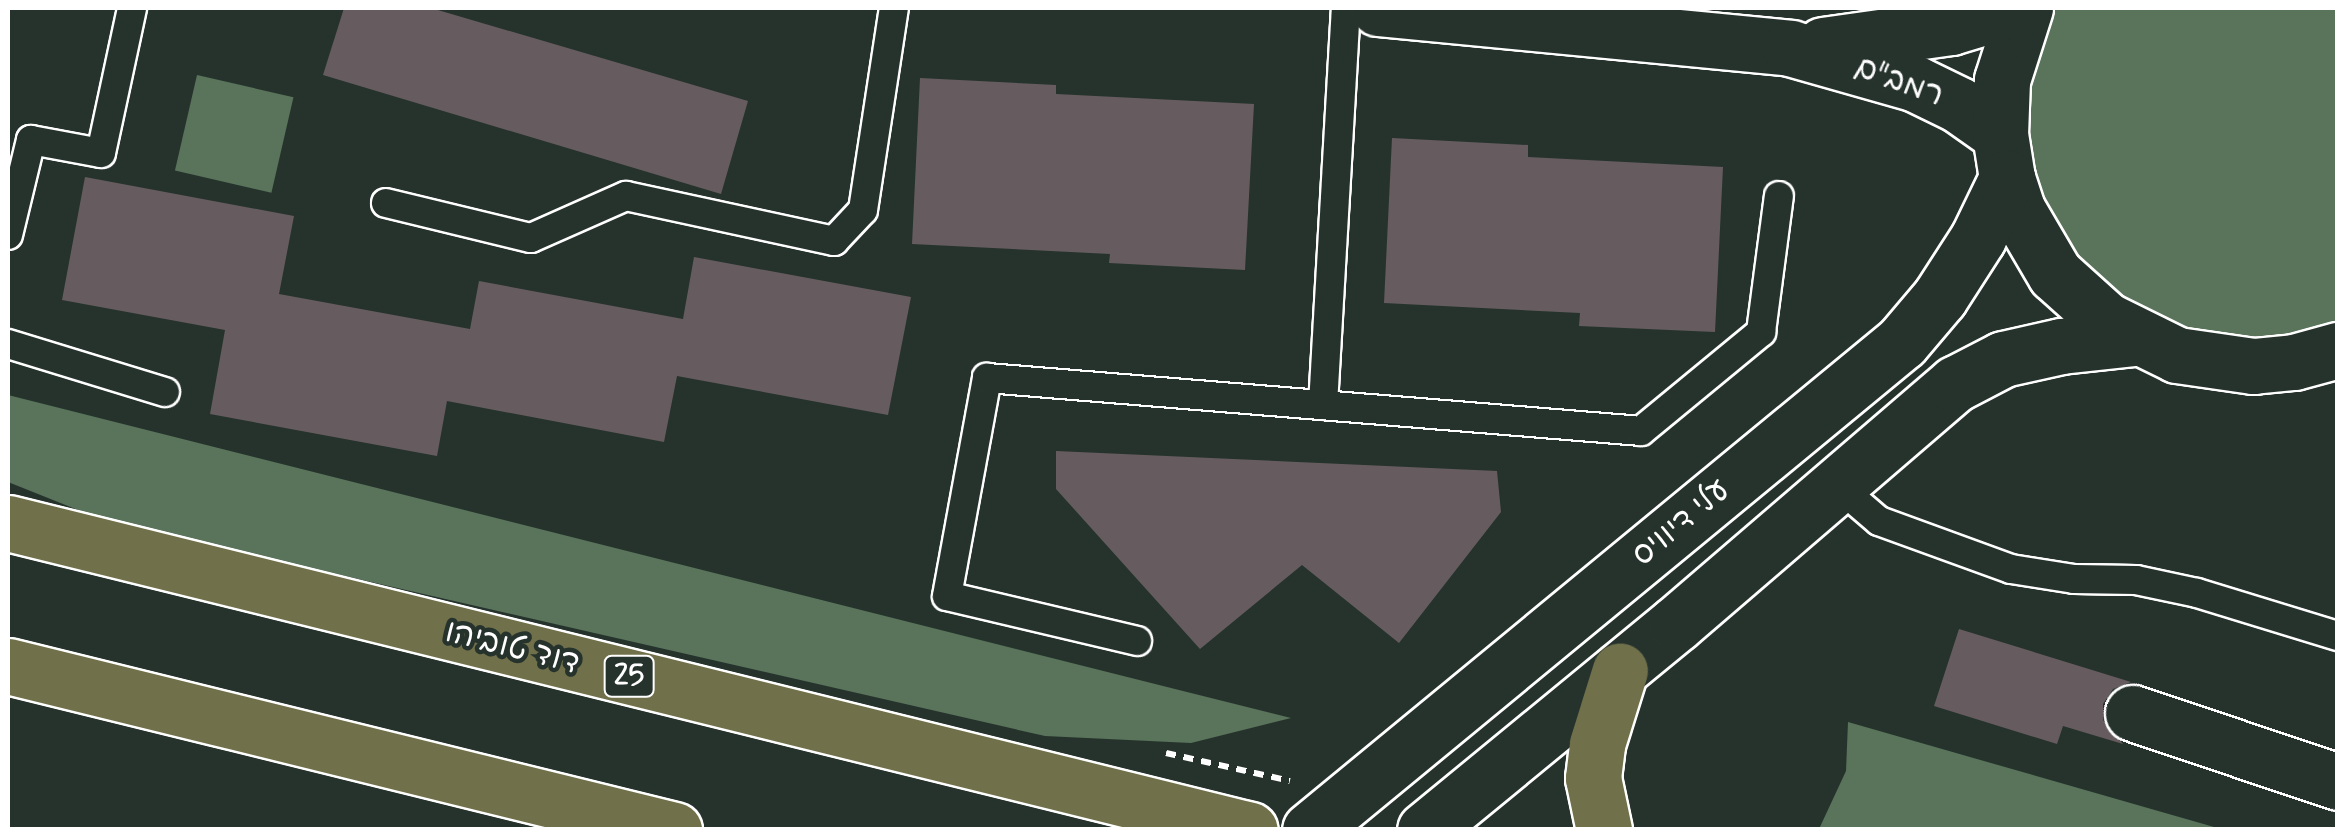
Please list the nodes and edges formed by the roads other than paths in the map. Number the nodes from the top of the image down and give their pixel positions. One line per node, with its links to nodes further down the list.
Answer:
1 (132, 8): 11 (lane)
2 (894, 8): 10 (lane)
3 (1346, 8): 16 (lane)
4 (1378, 8): 7 (street, רמב"ם)
5 (2014, 8): 7 (street, רמב"ם)
6 (2024, 8): 8 (street)
7 (1790, 48): 8 (street, רמב"ם)
8 (2003, 156): 12 (street); 27 (street, עלי דיוויס)
9 (1779, 196): 16 (lane)
10 (386, 203)
11 (8, 235)
12 (2135, 338): 14 (street); 17 (street)
13 (8, 344): 15 (lane)
14 (2338, 350)
15 (165, 392)
16 (1322, 405): 20 (lane)
17 (1837, 486): 19 (lane); 22 (street)
18 (8, 523): 26 (highway, דוד טוביהו / 25)
19 (2338, 636)
20 (1137, 642)
21 (8, 666): 25 (highway)
22 (1620, 670): 28 (street); 29 (highway)
23 (2133, 712): 24 (street)
24 (2338, 782)
25 (674, 830)
26 (1250, 830)
27 (1310, 830)
28 (1425, 830)
29 (1604, 830)

